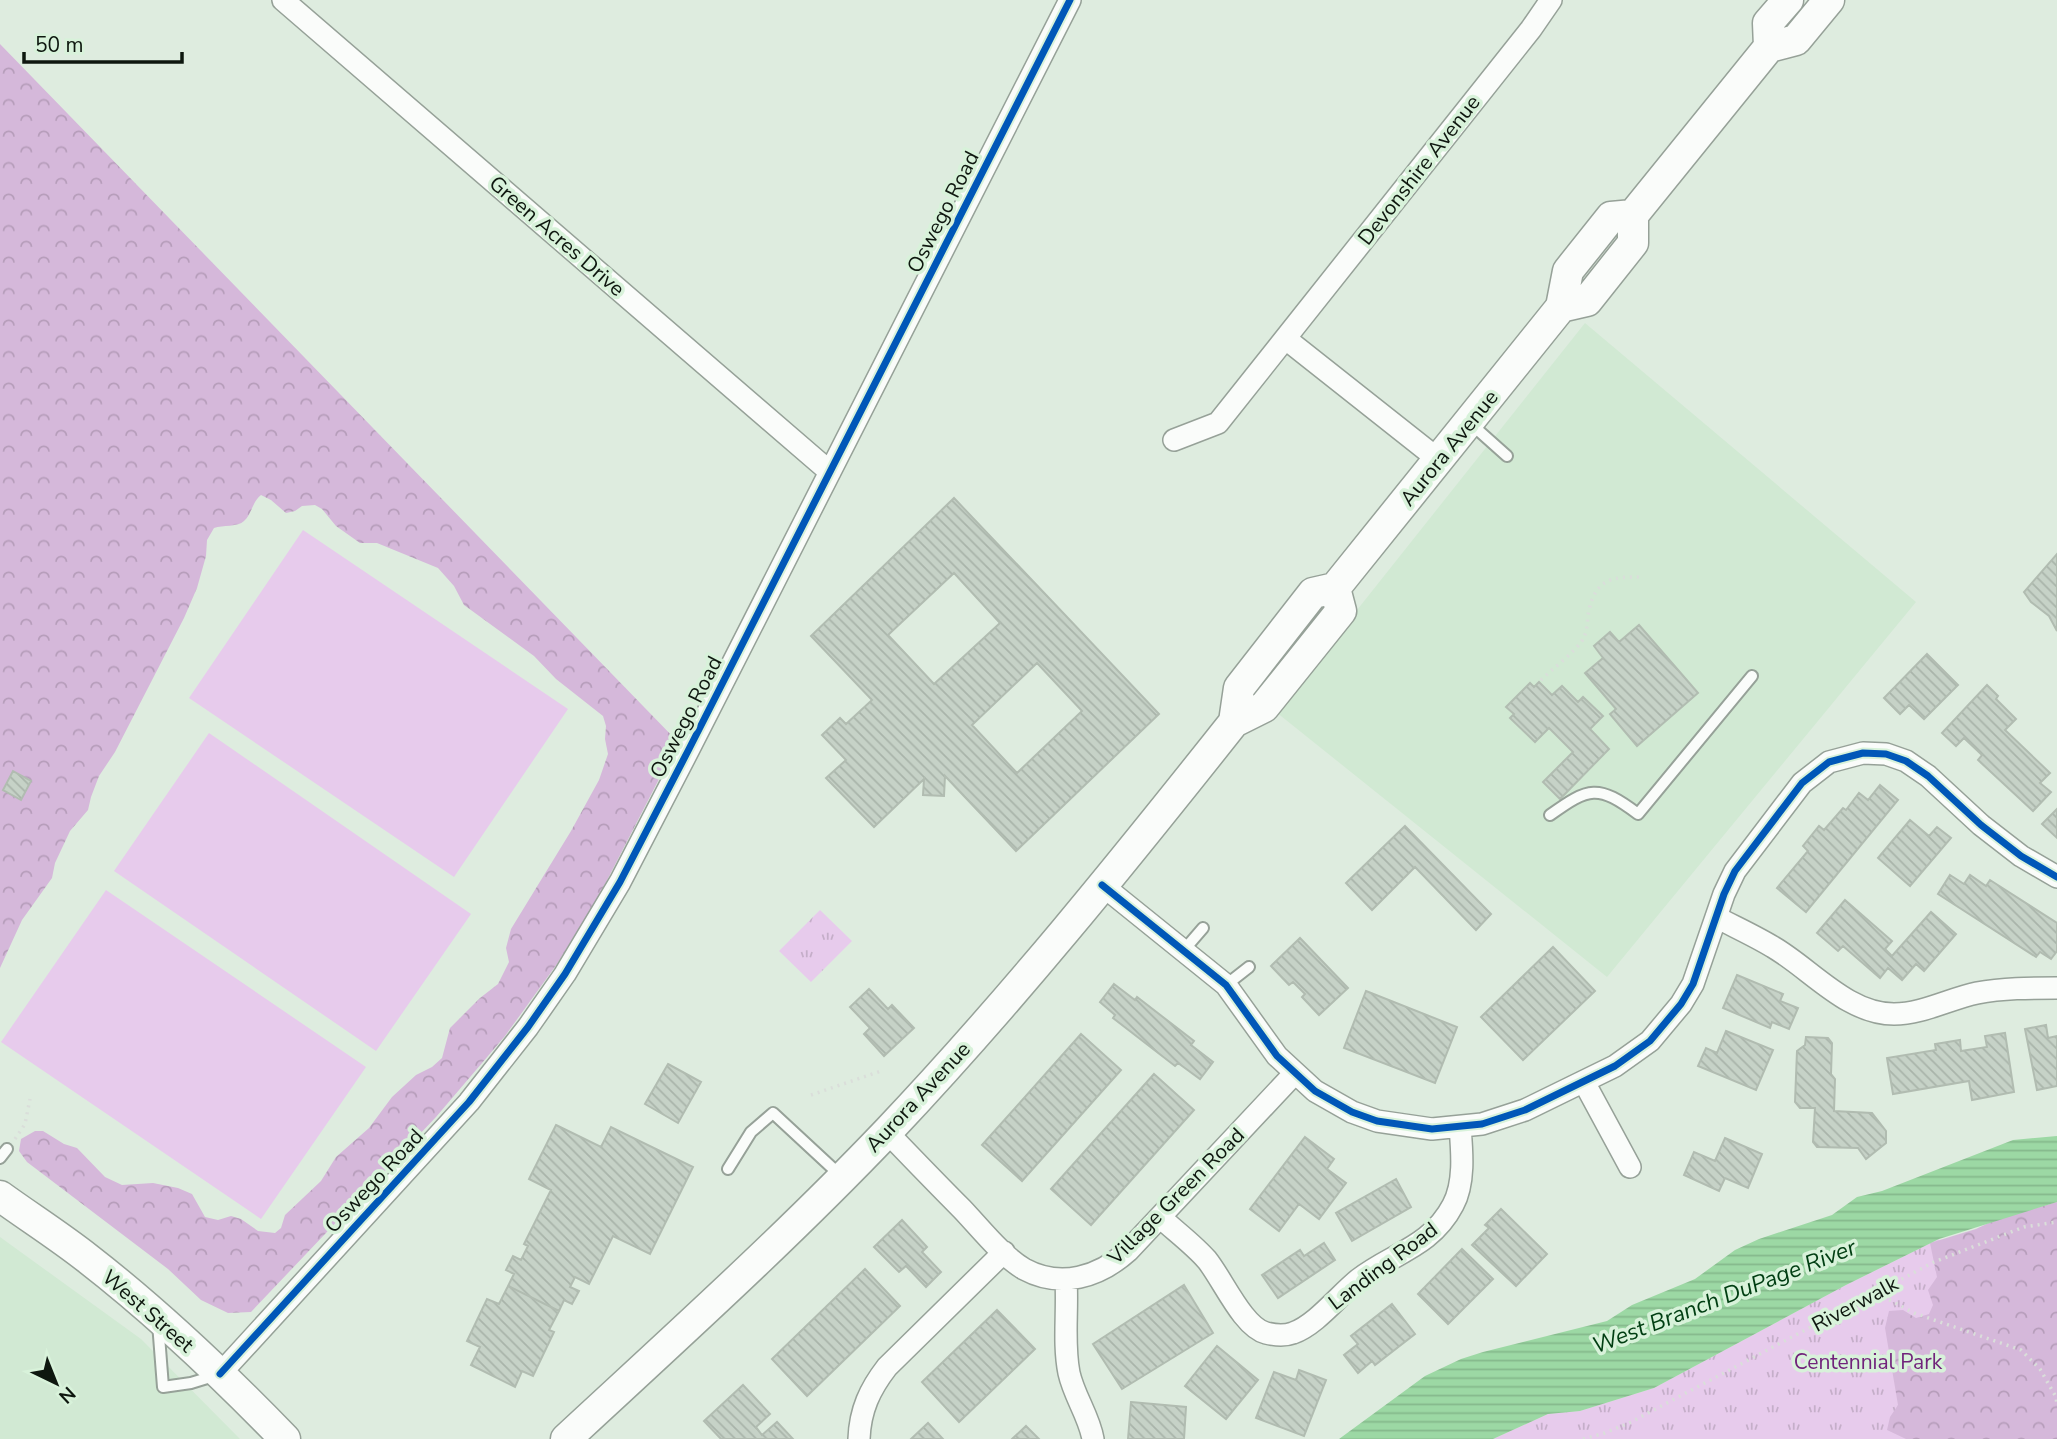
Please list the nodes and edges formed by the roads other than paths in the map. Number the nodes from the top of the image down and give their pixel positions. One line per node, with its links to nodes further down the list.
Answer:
1 (283, 0): 12 (street, Green Acres Drive)
2 (1070, 0): 12 (street, Oswego Road)
3 (1551, 0): 7 (street, Devonshire Avenue)
4 (1788, 0): 6 (main road, Aurora Avenue)
5 (1829, 0): 6 (main road, Aurora Avenue)
6 (1769, 47): 8 (main road, Aurora Avenue)
7 (1286, 339): 9 (street, Devonshire Avenue); 11 (street)
8 (1469, 422): 10 (lane); 11 (main road, Aurora Avenue)
9 (1174, 440)
10 (1507, 456)
11 (1439, 460): 16 (main road, Aurora Avenue)
12 (831, 472): 35 (street, Oswego Road)
13 (1752, 676): 14 (lane)
14 (1550, 815)
15 (2057, 877): 17 (street)
16 (1102, 886): 19 (street); 26 (main road, Aurora Avenue)
17 (1716, 917): 22 (street); 24 (street)
18 (1203, 928): 19 (lane)
19 (1184, 950): 21 (street)
20 (1249, 967): 21 (lane)
21 (1226, 985): 23 (street)
22 (2057, 988)
23 (1294, 1074): 25 (street); 31 (street, Village Green Road)
24 (1584, 1082): 25 (street); 27 (street)
25 (1460, 1126): 31 (street, Landing Road)
26 (887, 1132): 29 (main road, Aurora Avenue); 32 (street, Village Green Road)
27 (1630, 1167)
28 (728, 1169): 29 (lane)
29 (842, 1177): 37 (main road, Aurora Avenue)
30 (0, 1196): 34 (main road, West Street)
31 (1160, 1217): 33 (street, Village Green Road)
32 (1004, 1252): 33 (street, Village Green Road); 38 (street)
33 (1066, 1280): 39 (street)
34 (157, 1318): 35 (main road, West Street); 35 (lane)
35 (220, 1374): 36 (main road, West Street)
36 (285, 1439)
37 (566, 1439)
38 (859, 1439)
39 (1093, 1439)

